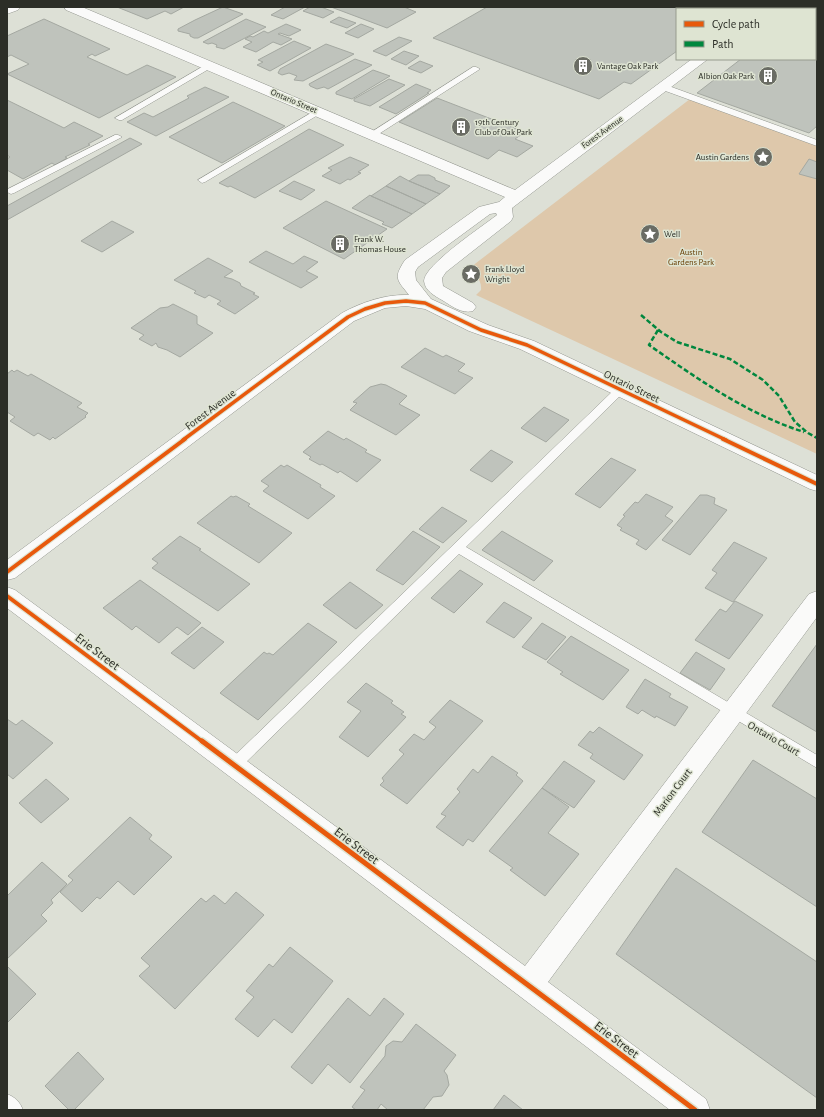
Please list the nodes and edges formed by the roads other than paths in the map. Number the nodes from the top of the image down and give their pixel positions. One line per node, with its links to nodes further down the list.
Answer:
1 (13, 7): 3 (street)
2 (71, 7): 5 (street, Ontario Street)
3 (7, 10)
4 (700, 60): 7 (street, Forest Avenue)
5 (210, 66): 8 (street, Ontario Street); 9 (lane)
6 (476, 69): 10 (lane)
7 (663, 87): 12 (lane); 15 (street, Forest Avenue)
8 (319, 112): 10 (street, Ontario Street); 13 (lane)
9 (119, 118)
10 (371, 134): 15 (street, Ontario Street)
11 (118, 137): 14 (lane)
12 (817, 143)
13 (202, 180)
14 (8, 191)
15 (510, 201): 16 (street, Forest Avenue); 17 (street)
16 (434, 247): 17 (street); 18 (street, Forest Avenue)
17 (454, 256): 19 (street, Ontario Street)
18 (431, 306): 19 (street, Ontario Street); 23 (street, Forest Avenue)
19 (527, 345): 20 (street, Ontario Street)
20 (620, 390): 21 (street, Ontario Street); 22 (lane)
21 (817, 484)
22 (458, 548): 26 (lane, Ontario Court); 28 (lane)
23 (7, 572)
24 (7, 596): 28 (street, Erie Street)
25 (817, 600): 26 (street, Marion Court)
26 (732, 713): 27 (lane, Ontario Court); 29 (street, Marion Court)
27 (817, 762)
28 (234, 765): 29 (street, Erie Street)
29 (528, 985): 32 (street, Erie Street)
30 (7, 1102): 31 (lane)
31 (15, 1110)
32 (695, 1110)

